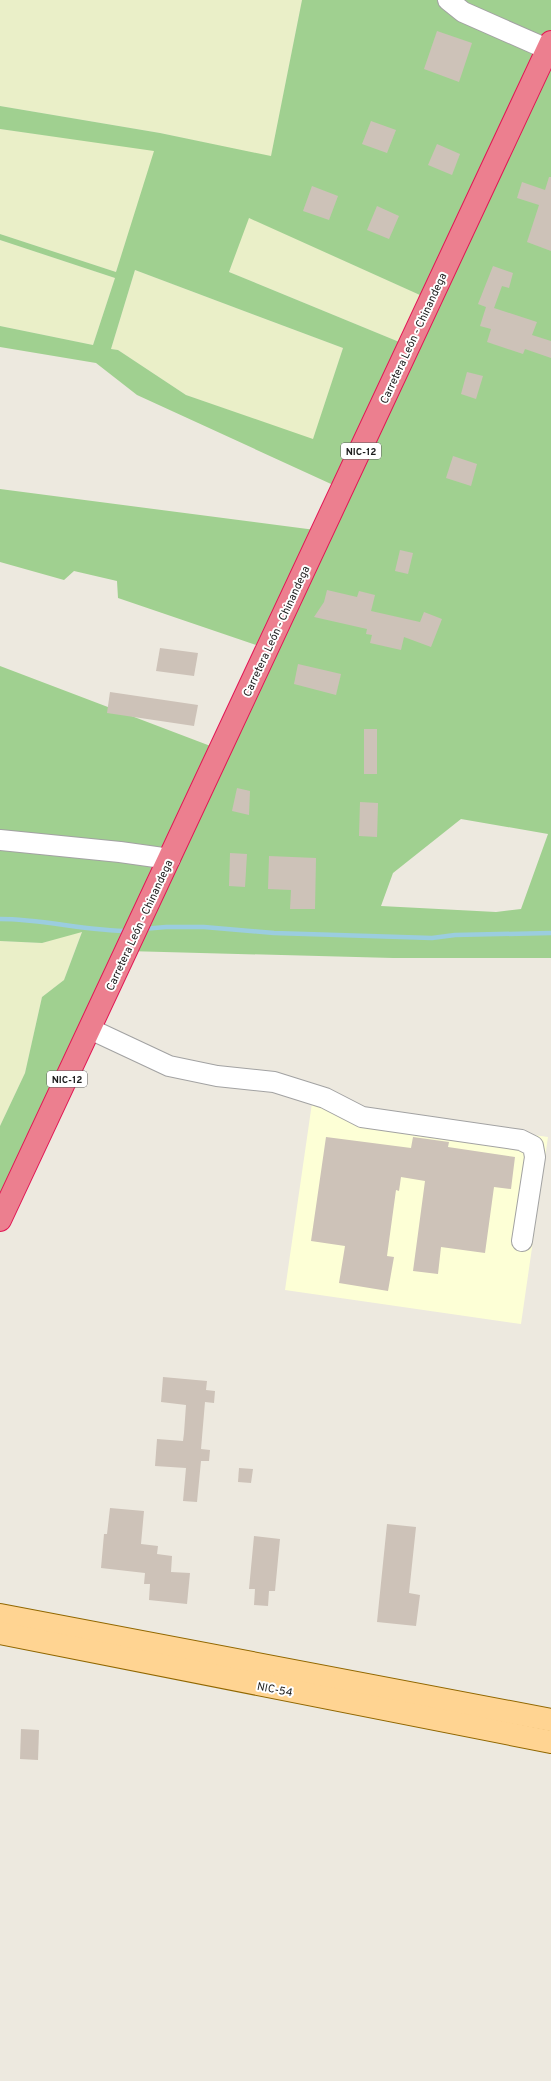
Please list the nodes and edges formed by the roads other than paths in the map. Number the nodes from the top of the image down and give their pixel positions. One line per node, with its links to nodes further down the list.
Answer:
1 (448, 0): 2 (street)
2 (549, 46): 4 (highway, Carretera León - Chinandega / NIC-12)
3 (0, 840): 4 (street)
4 (170, 860): 5 (highway, Carretera León - Chinandega / NIC-12)
5 (90, 1029): 6 (highway, Carretera León - Chinandega / NIC-12); 7 (street)
6 (0, 1220)
7 (522, 1241)
8 (0, 1615): 10 (main road, NIC-54 / NIC-54)
9 (0, 1633): 10 (main road, NIC-54 / NIC-54)
10 (321, 1687): 11 (main road, NIC-54 / NIC-54); 12 (main road, NIC-54 / NIC-54)
11 (551, 1720)
12 (551, 1742)

